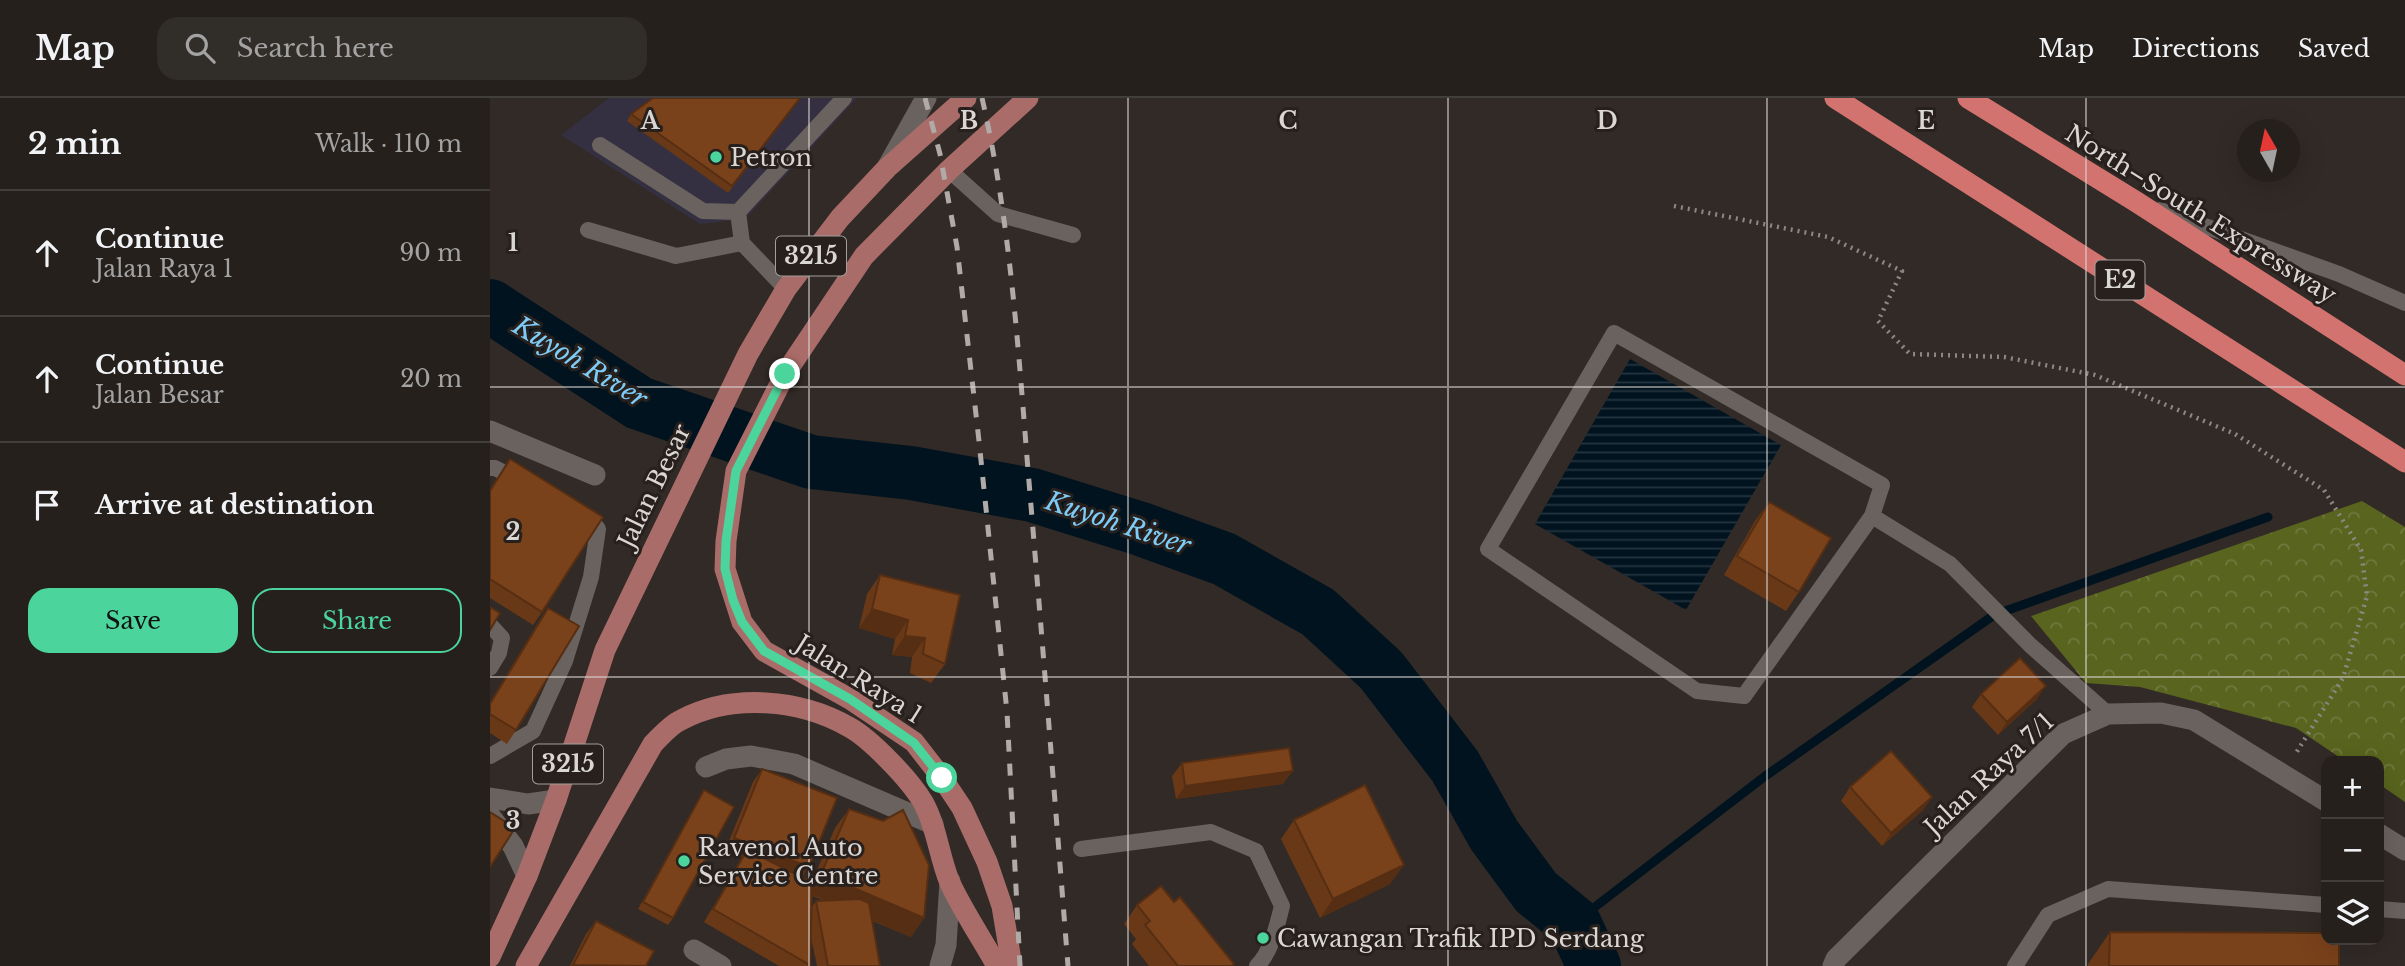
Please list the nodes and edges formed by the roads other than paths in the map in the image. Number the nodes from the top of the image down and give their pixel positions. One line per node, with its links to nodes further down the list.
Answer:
1 (844, 98): 11 (lane)
2 (926, 98): 8 (street)
3 (966, 98): 8 (main road, Jalan Besar / 3215)
4 (1028, 98): 9 (main road, 3215)
5 (1835, 98): 19 (highway, E2)
6 (1968, 98): 10 (highway, North–South Expressway)
7 (600, 145): 11 (lane)
8 (887, 168): 15 (main road, Jalan Besar / 3215)
9 (949, 170): 13 (lane); 49 (main road, Jalan Raya 1 / 3215)
10 (2135, 201): 16 (lane); 17 (highway, North–South Expressway)
11 (738, 212): 14 (lane)
12 (588, 230): 14 (lane)
13 (1073, 235)
14 (741, 243): 15 (lane)
15 (786, 289): 32 (main road, Jalan Besar / 3215)
16 (2405, 303)
17 (2405, 375)
18 (490, 431): 21 (street)
19 (2405, 462)
20 (490, 468): 22 (lane)
21 (595, 475)
22 (530, 486)
23 (566, 505): 28 (lane)
24 (1872, 516): 24 (lane); 27 (lane)
25 (490, 625): 26 (lane)
26 (490, 668)
27 (2108, 714): 31 (street, Jalan Raya 7/1); 51 (street, Jalan Raya 7/1)
28 (490, 756)
29 (706, 767): 34 (street)
30 (490, 798): 32 (street)
31 (2321, 798)
32 (556, 800): 38 (main road, Jalan Besar / 3215)
33 (490, 816): 38 (street)
34 (933, 824): 39 (main road, Jalan Raya 1); 45 (main road, Jalan Raya 1)
35 (2384, 837): 37 (street)
36 (1081, 849): 50 (lane)
37 (2405, 850)
38 (527, 876): 44 (main road, Jalan Besar / 3215)
39 (950, 881): 47 (street); 48 (main road, Jalan Raya 1)
40 (2321, 905): 52 (lane)
41 (2384, 909): 42 (lane)
42 (2405, 911)
43 (694, 950): 46 (street)
44 (490, 957)
45 (526, 966)
46 (721, 966)
47 (940, 966)
48 (997, 966)
49 (1012, 966)
50 (1257, 966)
51 (1833, 966)
52 (2015, 966)

